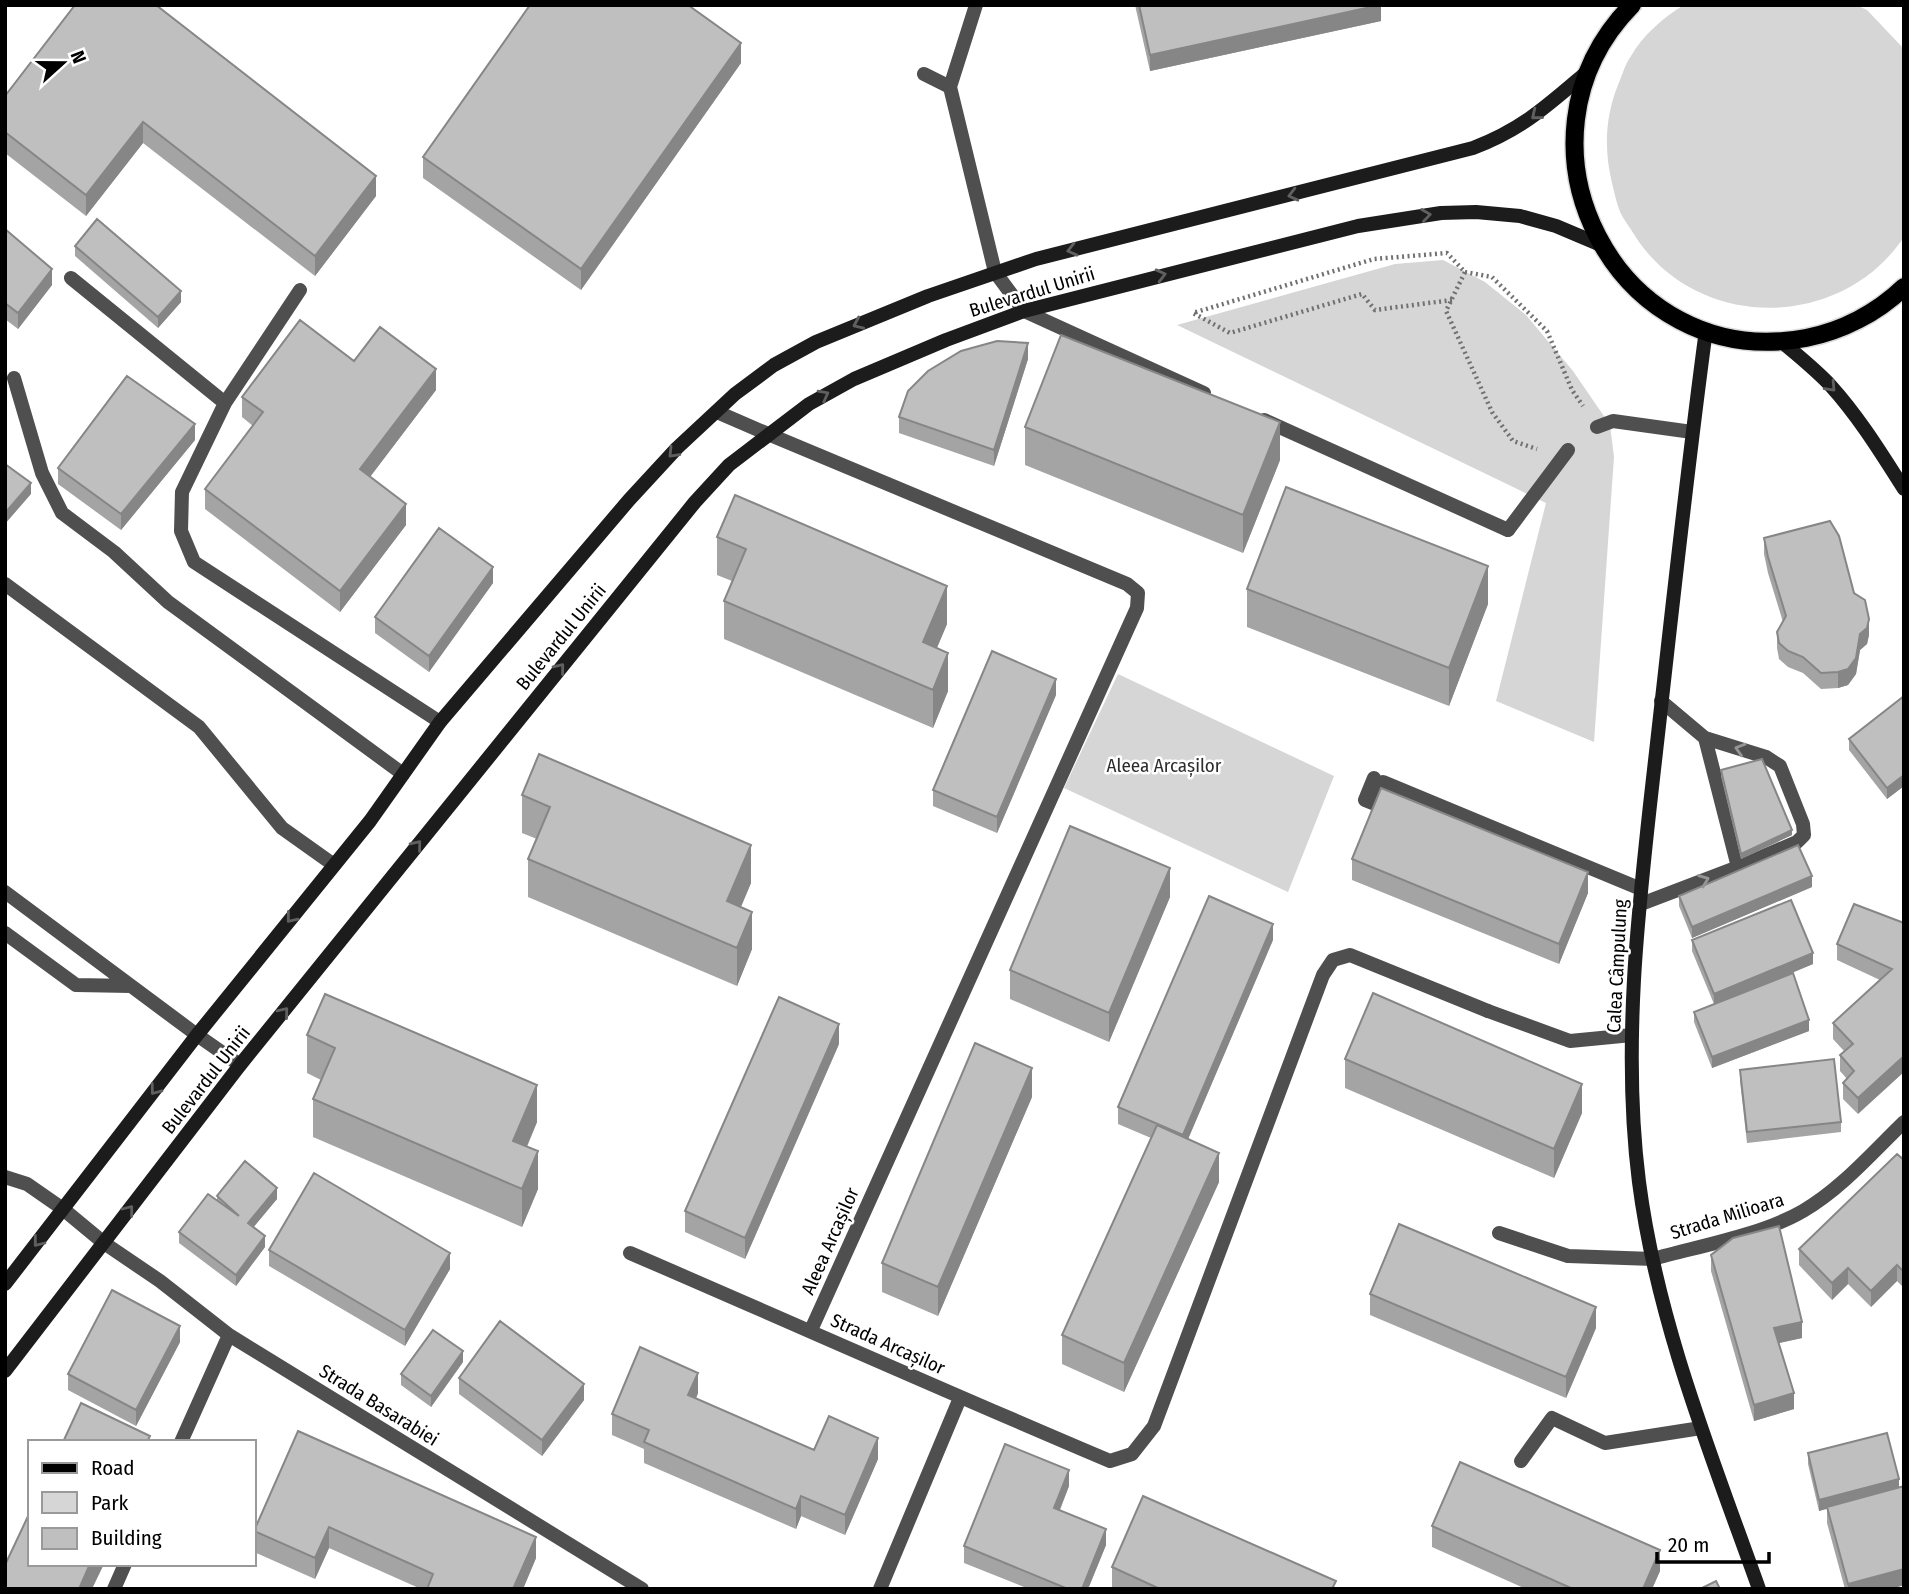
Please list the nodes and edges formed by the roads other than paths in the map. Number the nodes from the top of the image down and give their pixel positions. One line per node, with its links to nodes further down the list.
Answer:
1 (976, 5): 5 (street)
2 (1632, 5): 3 (main road)
3 (1588, 71): 6 (main road); 7 (main road, Bulevardul Unirii, one-way to 7)
4 (924, 74): 5 (street)
5 (950, 87): 7 (street)
6 (1601, 245): 11 (main road, Bulevardul Unirii, one-way to 6); 12 (main road)
7 (995, 272): 11 (street); 17 (main road, Bulevardul Unirii, one-way to 17)
8 (71, 278): 16 (street)
9 (1904, 287): 13 (main road)
10 (300, 290): 16 (street)
11 (1024, 311): 15 (street); 21 (main road, Bulevardul Unirii, one-way to 11)
12 (1706, 330): 13 (main road); 20 (main road, Calea Câmpulung)
13 (1781, 341): 23 (main road, one-way to 23)
14 (14, 377): 28 (street)
15 (1215, 398)
16 (225, 403): 26 (street)
17 (717, 412): 21 (street); 26 (main road, Bulevardul Unirii, one-way to 26)
18 (1253, 415): 22 (street)
19 (1597, 427): 20 (street)
20 (1692, 432): 25 (main road, Calea Câmpulung)
21 (768, 434): 38 (main road, Bulevardul Unirii, one-way to 21); 47 (street, Aleea Arcașilor)
22 (1568, 450)
23 (1904, 489)
24 (5, 584): 30 (street)
25 (1661, 701): 27 (street); 33 (main road, Calea Câmpulung)
26 (440, 722): 28 (main road, Bulevardul Unirii)
27 (1705, 738): 31 (street); 31 (street, one-way to 27)
28 (403, 774): 30 (main road, Bulevardul Unirii)
29 (1374, 778): 33 (street)
30 (334, 865): 36 (main road, Bulevardul Unirii, one-way to 36)
31 (1738, 867): 33 (street, one-way to 31)
32 (5, 892): 35 (street)
33 (1641, 897): 37 (main road, Calea Câmpulung)
34 (5, 933): 35 (street)
35 (131, 986): 36 (street)
36 (197, 1035): 38 (street); 41 (main road, Bulevardul Unirii, one-way to 41)
37 (1632, 1035): 45 (main road, Calea Câmpulung); 50 (street, Strada Arcașilor)
38 (240, 1065): 43 (main road, Bulevardul Unirii, one-way to 38)
39 (1904, 1122): 45 (street, Strada Milioara)
40 (5, 1177): 41 (street, Strada Basarabiei)
41 (64, 1209): 43 (street, Strada Basarabiei); 46 (main road, one-way to 46)
42 (1499, 1233): 45 (street, Strada Milioara)
43 (104, 1243): 48 (street, Strada Basarabiei); 49 (main road, Bulevardul Unirii)
44 (630, 1253): 47 (street, Strada Arcașilor)
45 (1653, 1259): 51 (main road, Calea Câmpulung)
46 (5, 1284)
47 (811, 1330): 50 (street, Strada Arcașilor)
48 (229, 1335): 52 (street); 56 (street, Strada Basarabiei)
49 (5, 1371)
50 (960, 1398): 57 (street)
51 (1701, 1428): 53 (street); 58 (main road, Calea Câmpulung)
52 (182, 1440)
53 (1521, 1461)
54 (124, 1566): 55 (street)
55 (114, 1589)
56 (642, 1589)
57 (880, 1589)
58 (1759, 1589)

